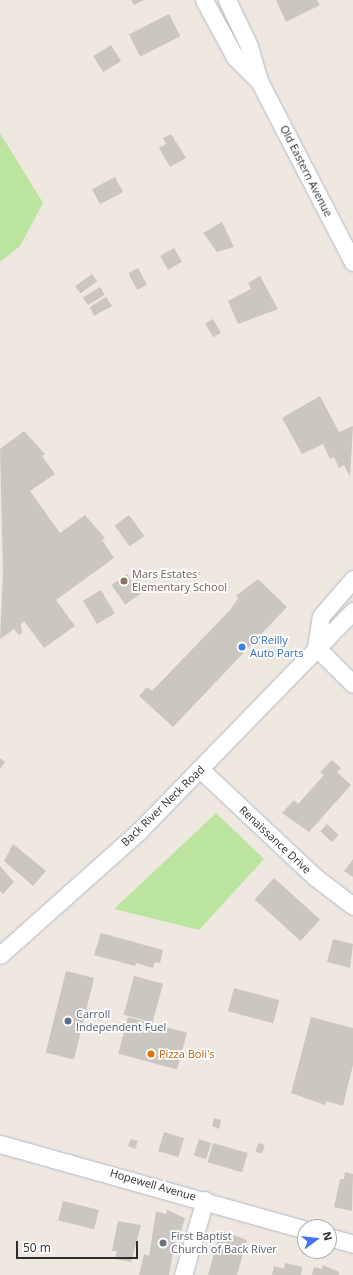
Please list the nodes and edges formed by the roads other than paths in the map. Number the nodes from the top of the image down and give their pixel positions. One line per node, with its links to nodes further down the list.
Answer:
1 (204, 0): 3 (street, Old Eastern Avenue)
2 (227, 0): 3 (street, Old Eastern Avenue)
3 (259, 81): 4 (street, Old Eastern Avenue)
4 (353, 262)
5 (353, 579): 7 (street)
6 (353, 611): 7 (street, Back River Neck Road)
7 (316, 647): 8 (street); 9 (street, Back River Neck Road)
8 (353, 684)
9 (201, 770): 10 (street, Renaissance Drive); 11 (street, Back River Neck Road)
10 (353, 906)
11 (0, 955)
12 (0, 1144): 13 (street, Hopewell Avenue)
13 (205, 1200): 14 (street, Hopewell Avenue); 17 (street)
14 (297, 1228)
15 (337, 1239): 16 (street)
16 (353, 1244)
17 (183, 1275)

